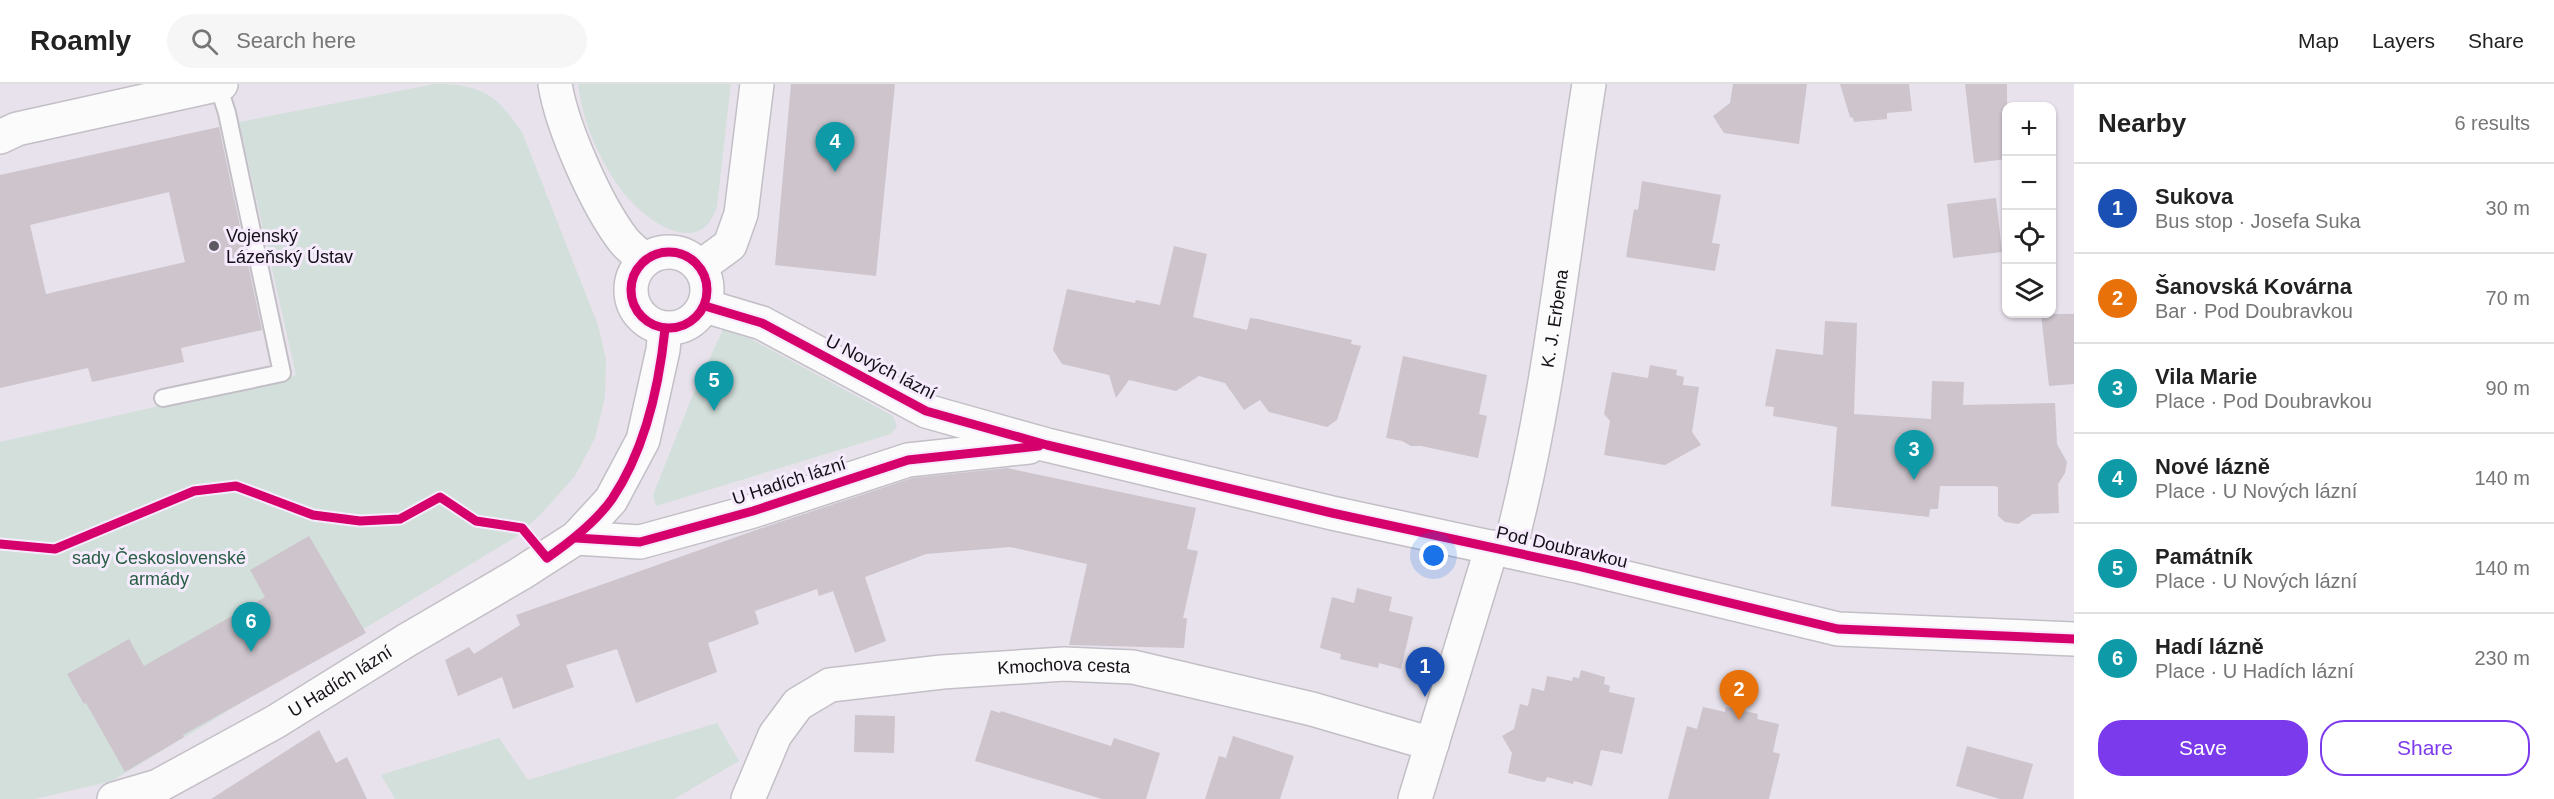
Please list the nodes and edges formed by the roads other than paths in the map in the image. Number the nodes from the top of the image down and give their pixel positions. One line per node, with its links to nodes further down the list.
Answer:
1 (220, 84): 5 (street); 10 (lane)
2 (555, 84): 6 (street)
3 (757, 84): 7 (street)
4 (1589, 84): 13 (street, K. J. Erbena)
5 (0, 137)
6 (645, 260): 7 (street); 9 (street)
7 (700, 267): 8 (street)
8 (705, 306): 9 (street); 11 (street, U Nových lázní)
9 (665, 329): 12 (street)
10 (163, 398)
11 (1047, 445): 12 (street, U Hadích lázní); 13 (street, Pod Doubravkou)
12 (576, 538): 16 (street, U Hadích lázní)
13 (1500, 549): 14 (street, Pod Doubravkou); 15 (street, K. J. Erbena)
14 (2074, 639)
15 (1432, 744): 17 (street, Kmochova cesta); 18 (street, K. J. Erbena)
16 (114, 799)
17 (748, 799)
18 (1415, 799)

